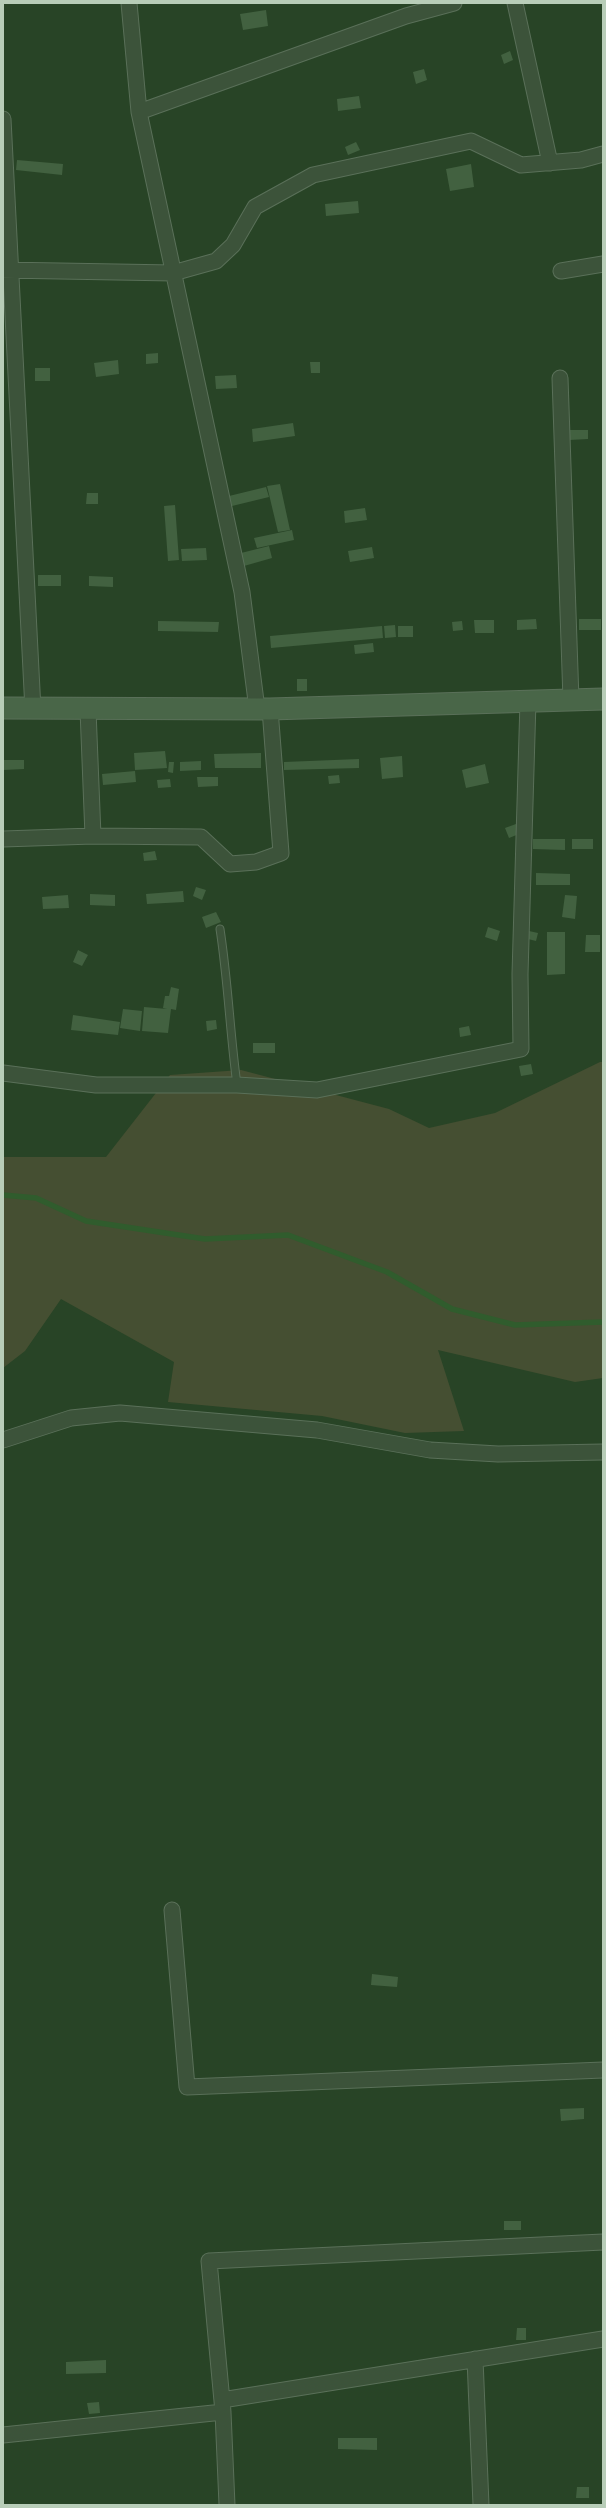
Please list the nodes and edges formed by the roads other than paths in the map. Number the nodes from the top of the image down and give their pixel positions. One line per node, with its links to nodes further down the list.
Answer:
1 (129, 3): 4 (street)
2 (454, 3): 4 (street)
3 (515, 3): 7 (street)
4 (139, 112): 11 (street)
5 (3, 119): 9 (street)
6 (603, 154): 7 (street)
7 (550, 162): 11 (street)
8 (603, 264): 10 (street)
9 (7, 270): 11 (street); 18 (street)
10 (561, 271)
11 (173, 273): 17 (street)
12 (560, 378): 14 (street)
13 (603, 699): 14 (street)
14 (571, 700): 15 (street)
15 (528, 701): 17 (street); 24 (street)
16 (3, 708): 18 (street)
17 (264, 709): 19 (street); 20 (street)
18 (33, 710): 19 (street)
19 (88, 710): 20 (street)
20 (92, 836): 21 (street)
21 (3, 839)
22 (220, 929): 24 (lane)
23 (3, 1073): 24 (street)
24 (237, 1085)
25 (3, 1440): 26 (street)
26 (603, 1452)
27 (172, 1910): 28 (street)
28 (603, 2070)
29 (603, 2242): 32 (street)
30 (603, 2339): 31 (street)
31 (475, 2359): 32 (street); 35 (street)
32 (222, 2406): 33 (street); 34 (street)
33 (3, 2435)
34 (227, 2505)
35 (481, 2505)

